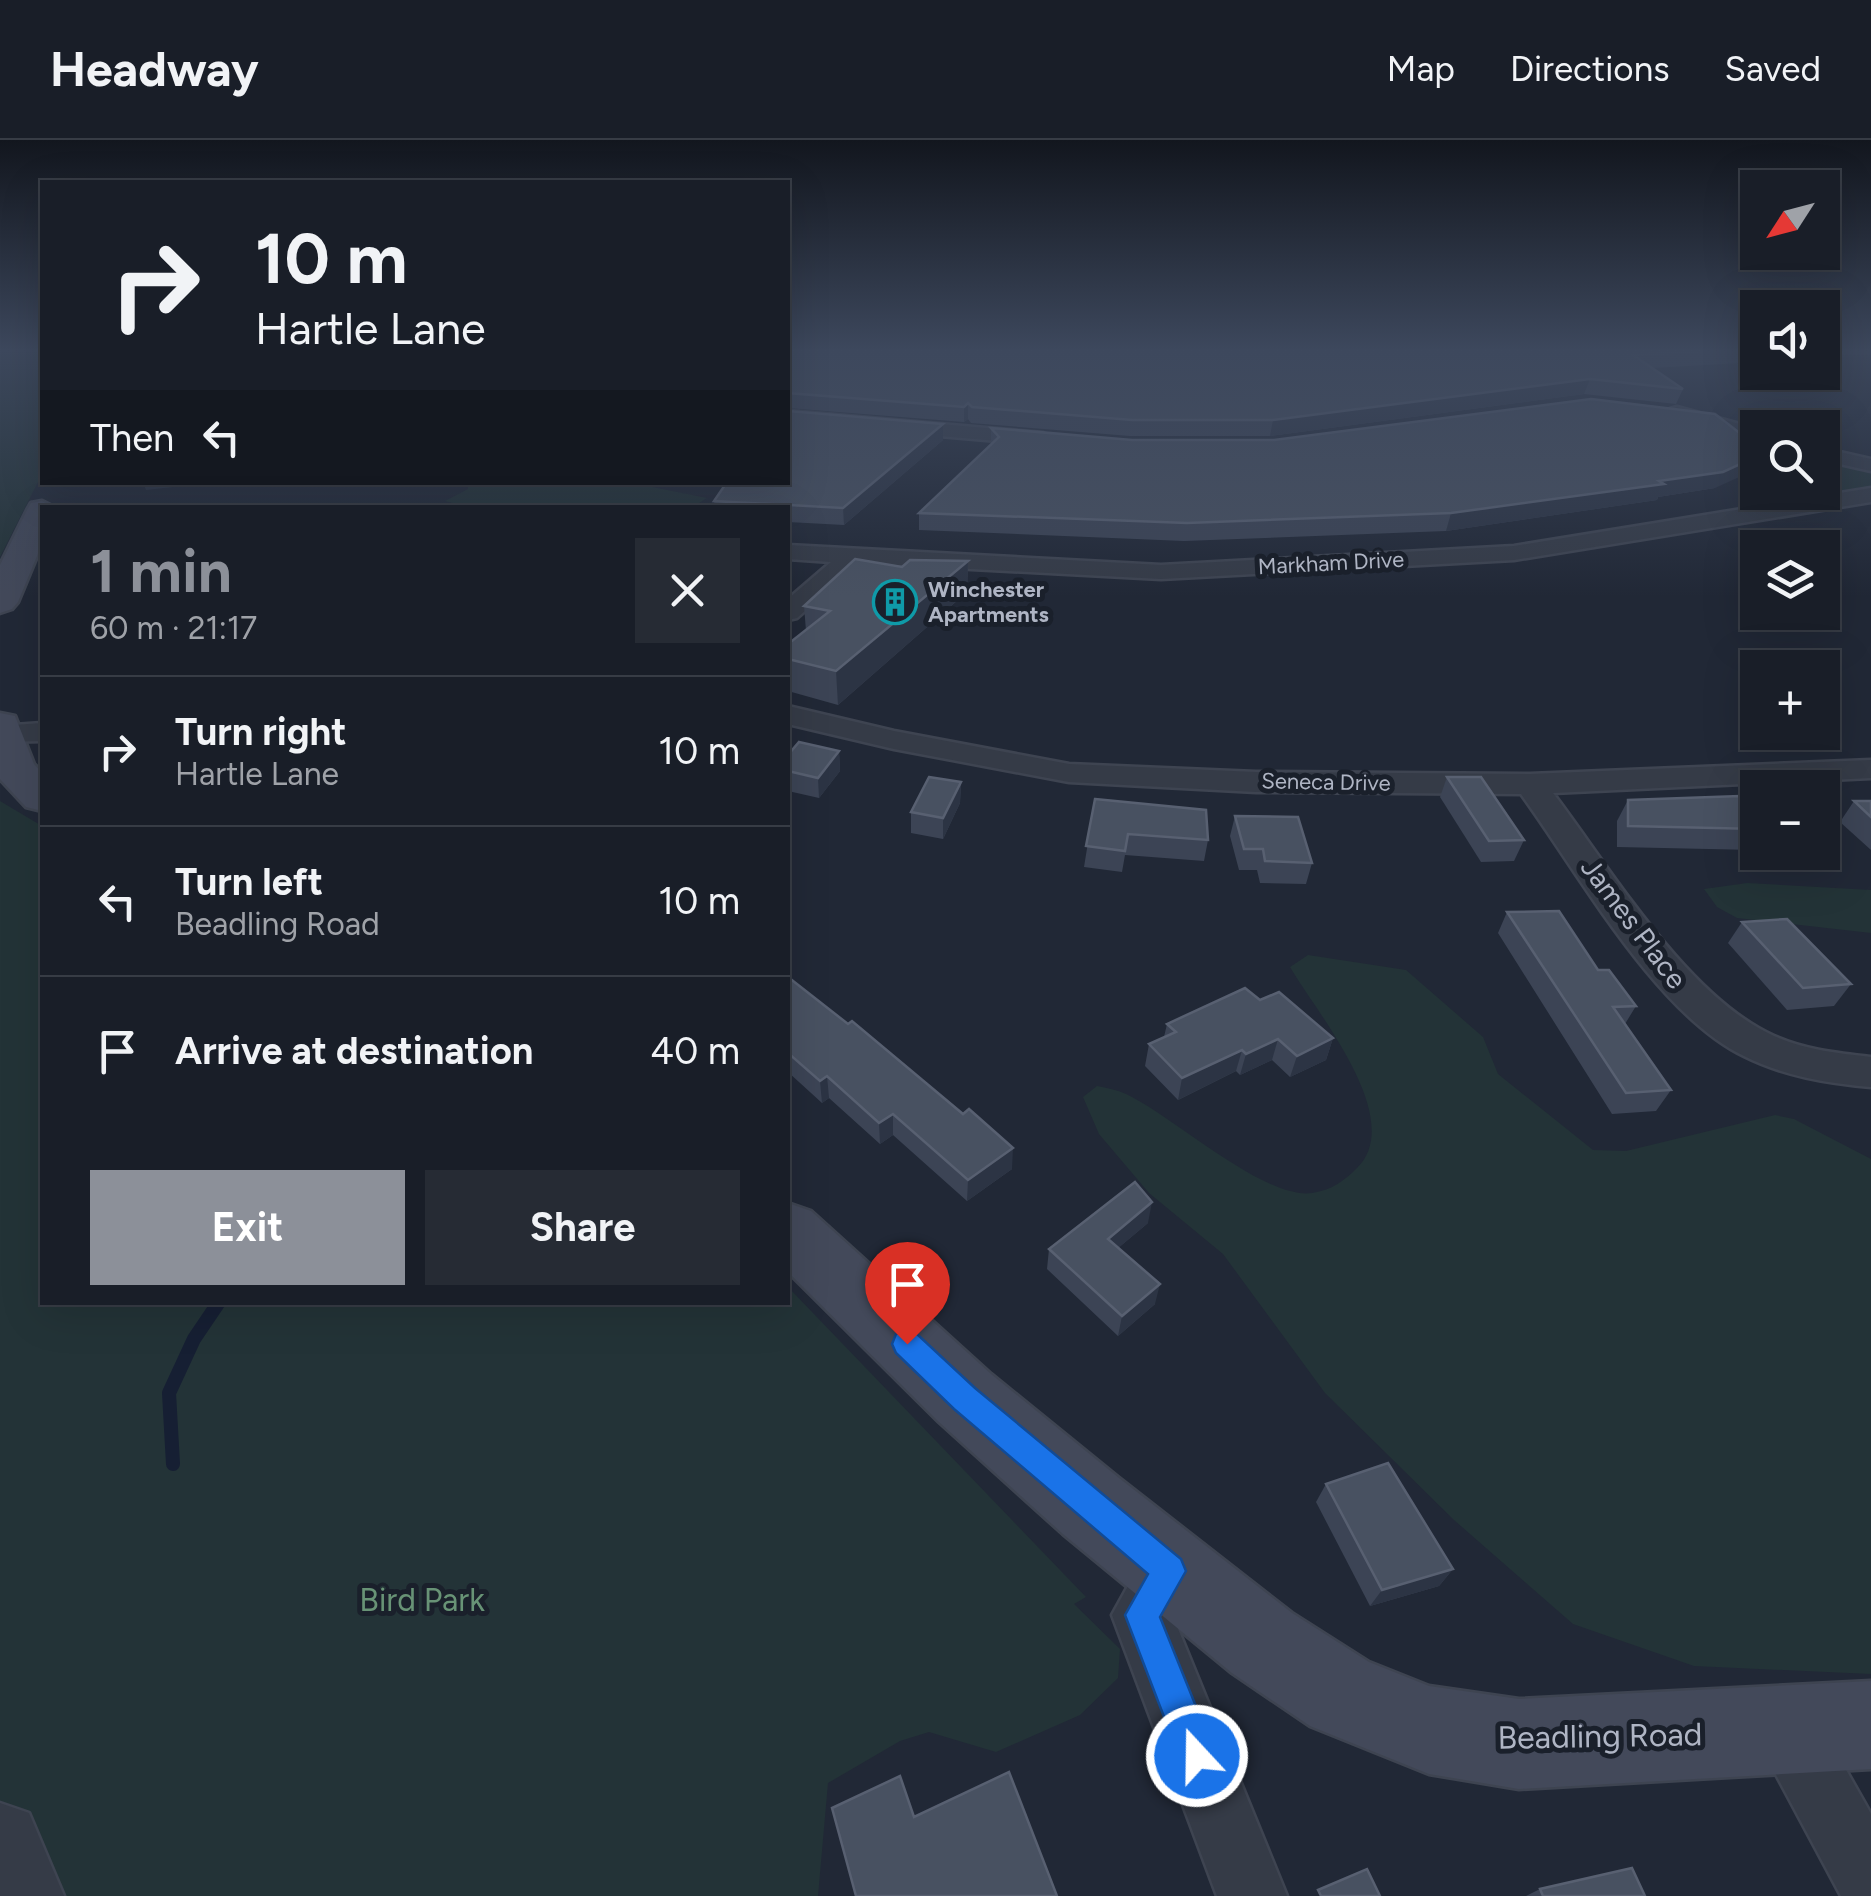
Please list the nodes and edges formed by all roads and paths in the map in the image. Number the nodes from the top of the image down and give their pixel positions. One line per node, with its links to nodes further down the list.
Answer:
1 (976, 433): 2 (street)
2 (1071, 441)
3 (1840, 458): 4 (street)
4 (1871, 464)
5 (1871, 494): 6 (street, Markham Drive)
6 (1840, 496)
7 (1747, 510): 10 (street, Markham Drive)
8 (40, 515): 11 (street)
9 (790, 552): 10 (street, Markham Drive)
10 (851, 557): 12 (street)
11 (0, 602)
12 (790, 610)
13 (790, 716): 16 (street, Seneca Drive)
14 (15, 730): 17 (street)
15 (1871, 769): 16 (street, Seneca Drive)
16 (1530, 784): 18 (street, James Place)
17 (40, 796)
18 (1871, 1072)
19 (790, 1232): 20 (street, Beadling Road)
20 (1169, 1571): 22 (street, Beadling Road); 26 (street)
21 (1871, 1725): 22 (street, Beadling Road)
22 (1788, 1731): 24 (street)
23 (0, 1837): 25 (street)
24 (1871, 1882)
25 (29, 1896)
26 (1252, 1896)

